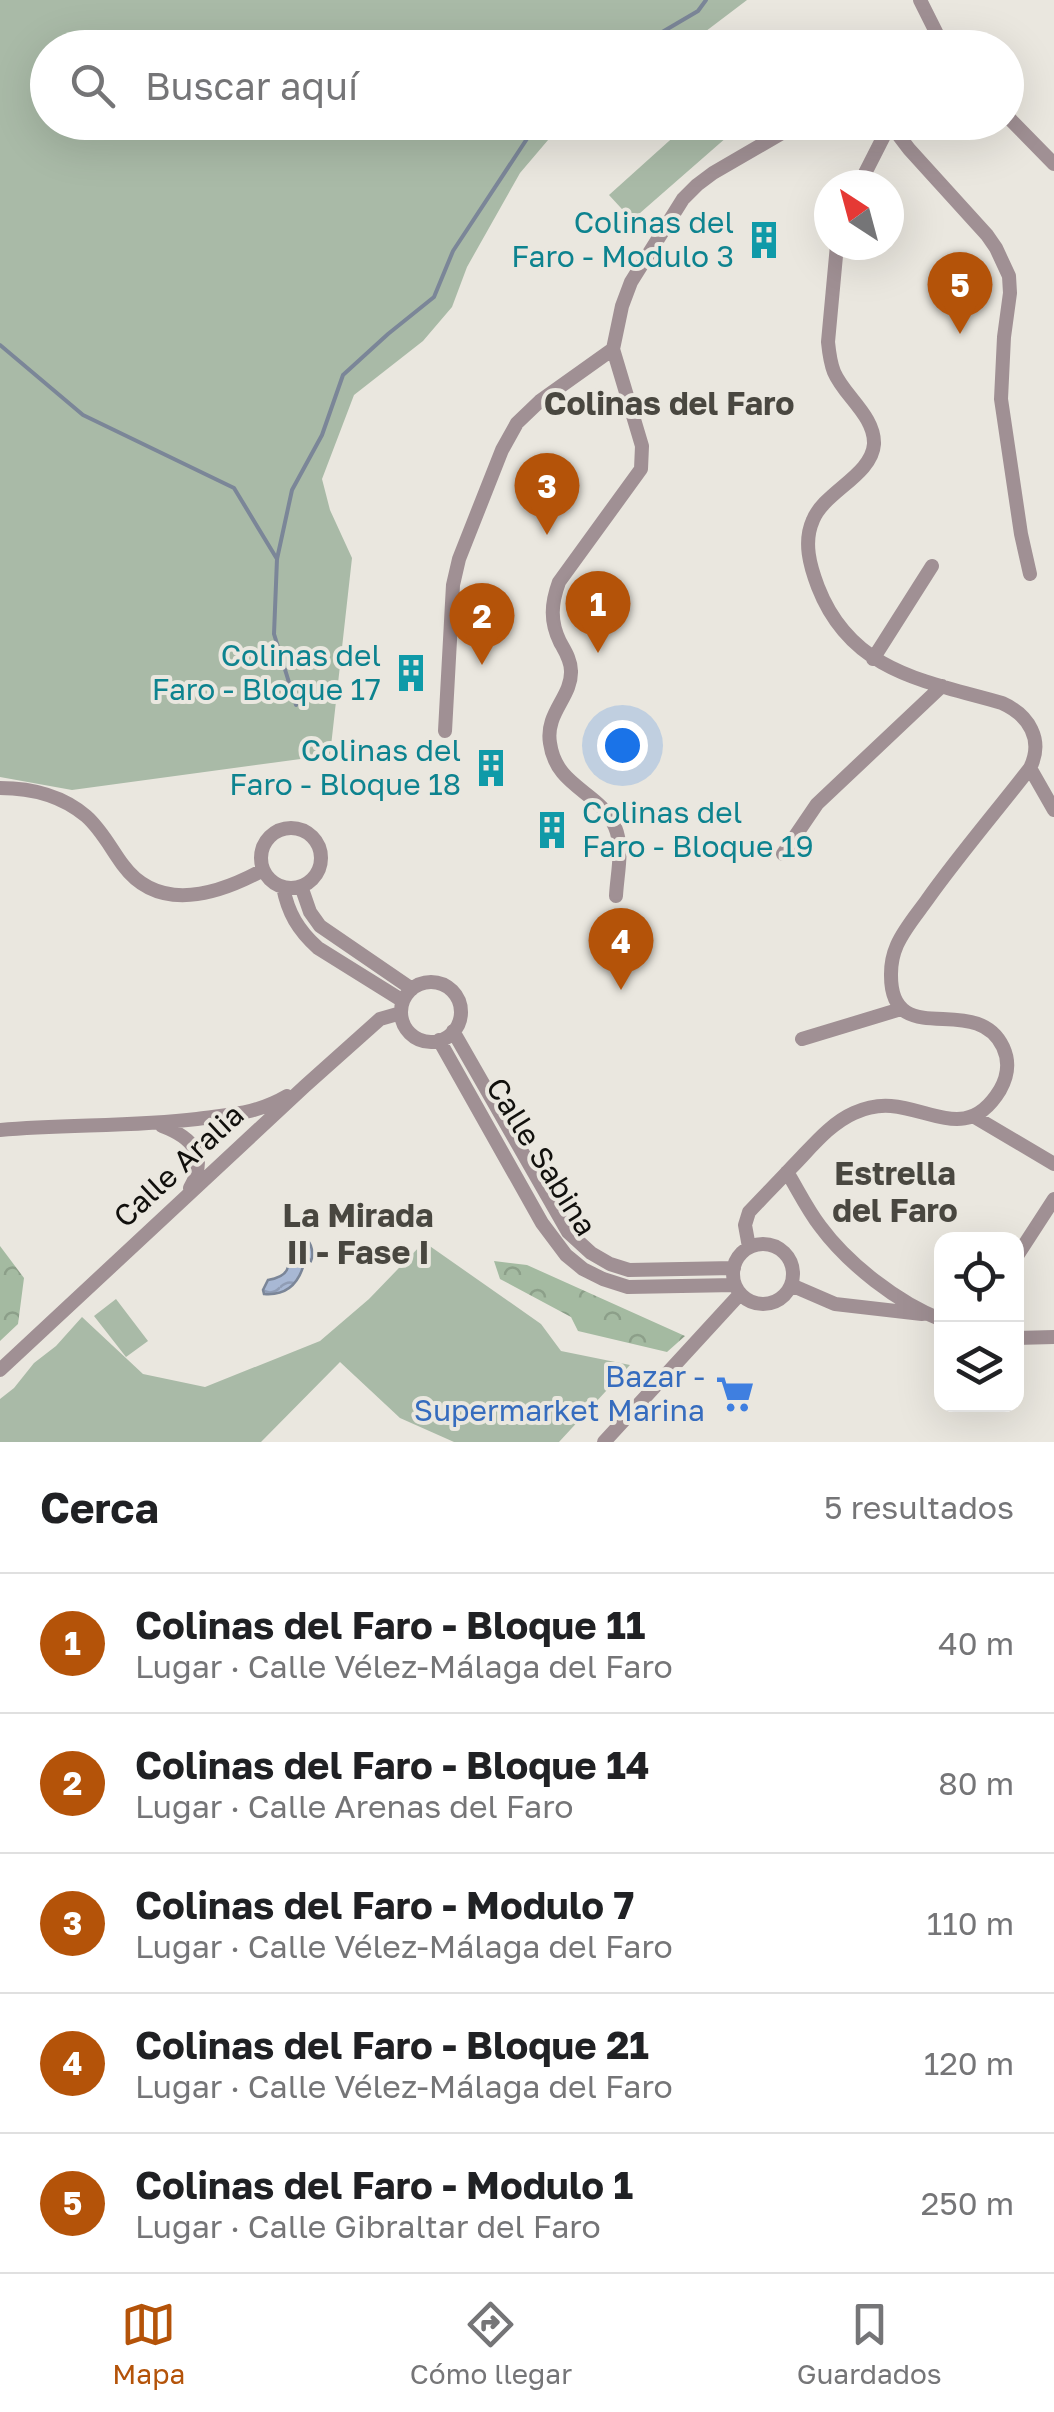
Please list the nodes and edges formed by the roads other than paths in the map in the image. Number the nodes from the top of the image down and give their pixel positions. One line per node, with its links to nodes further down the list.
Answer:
1 (920, 0): 2 (street)
2 (935, 30)
3 (1024, 133): 7 (street)
4 (771, 140): 10 (street)
5 (882, 140): 8 (street)
6 (902, 140): 12 (street)
7 (1054, 164)
8 (866, 170)
9 (836, 260): 13 (street)
10 (612, 349): 15 (street); 23 (street)
11 (932, 566): 13 (street)
12 (1030, 574)
13 (873, 659): 14 (street)
14 (942, 686): 16 (street); 19 (street)
15 (446, 731)
16 (1030, 768): 18 (street); 25 (street)
17 (0, 788): 20 (street)
18 (1054, 810)
19 (783, 854)
20 (263, 870): 21 (street); 22 (street)
21 (301, 886): 22 (street); 24 (street)
22 (282, 887): 24 (street)
23 (616, 896)
24 (405, 1001): 26 (street); 28 (street); 29 (street, Calle Aralia)
25 (902, 1009): 27 (street); 31 (street)
26 (453, 1032): 28 (street); 44 (street, Calle Sabina)
27 (802, 1039)
28 (439, 1040): 46 (street, Calle Sabina)
29 (305, 1086): 30 (street); 35 (street, Calle Aralia)
30 (234, 1116): 32 (street); 35 (street)
31 (972, 1116): 38 (street); 39 (street)
32 (205, 1118): 33 (street); 36 (street)
33 (156, 1124): 34 (street); 36 (street)
34 (0, 1130)
35 (242, 1145): 37 (street, Calle Aralia)
36 (195, 1151): 37 (street); 40 (street)
37 (224, 1161): 40 (street, Calle Aralia)
38 (1054, 1164)
39 (788, 1172): 43 (street); 47 (street)
40 (186, 1196): 51 (street, Calle Aralia)
41 (1054, 1199): 42 (street)
42 (1024, 1246)
43 (750, 1248): 44 (street); 45 (street)
44 (734, 1268): 46 (street)
45 (790, 1285): 46 (street); 48 (street)
46 (738, 1290): 52 (street)
47 (934, 1316)
48 (934, 1317)
49 (1054, 1337): 50 (street)
50 (1024, 1338)
51 (0, 1370)
52 (604, 1442)

